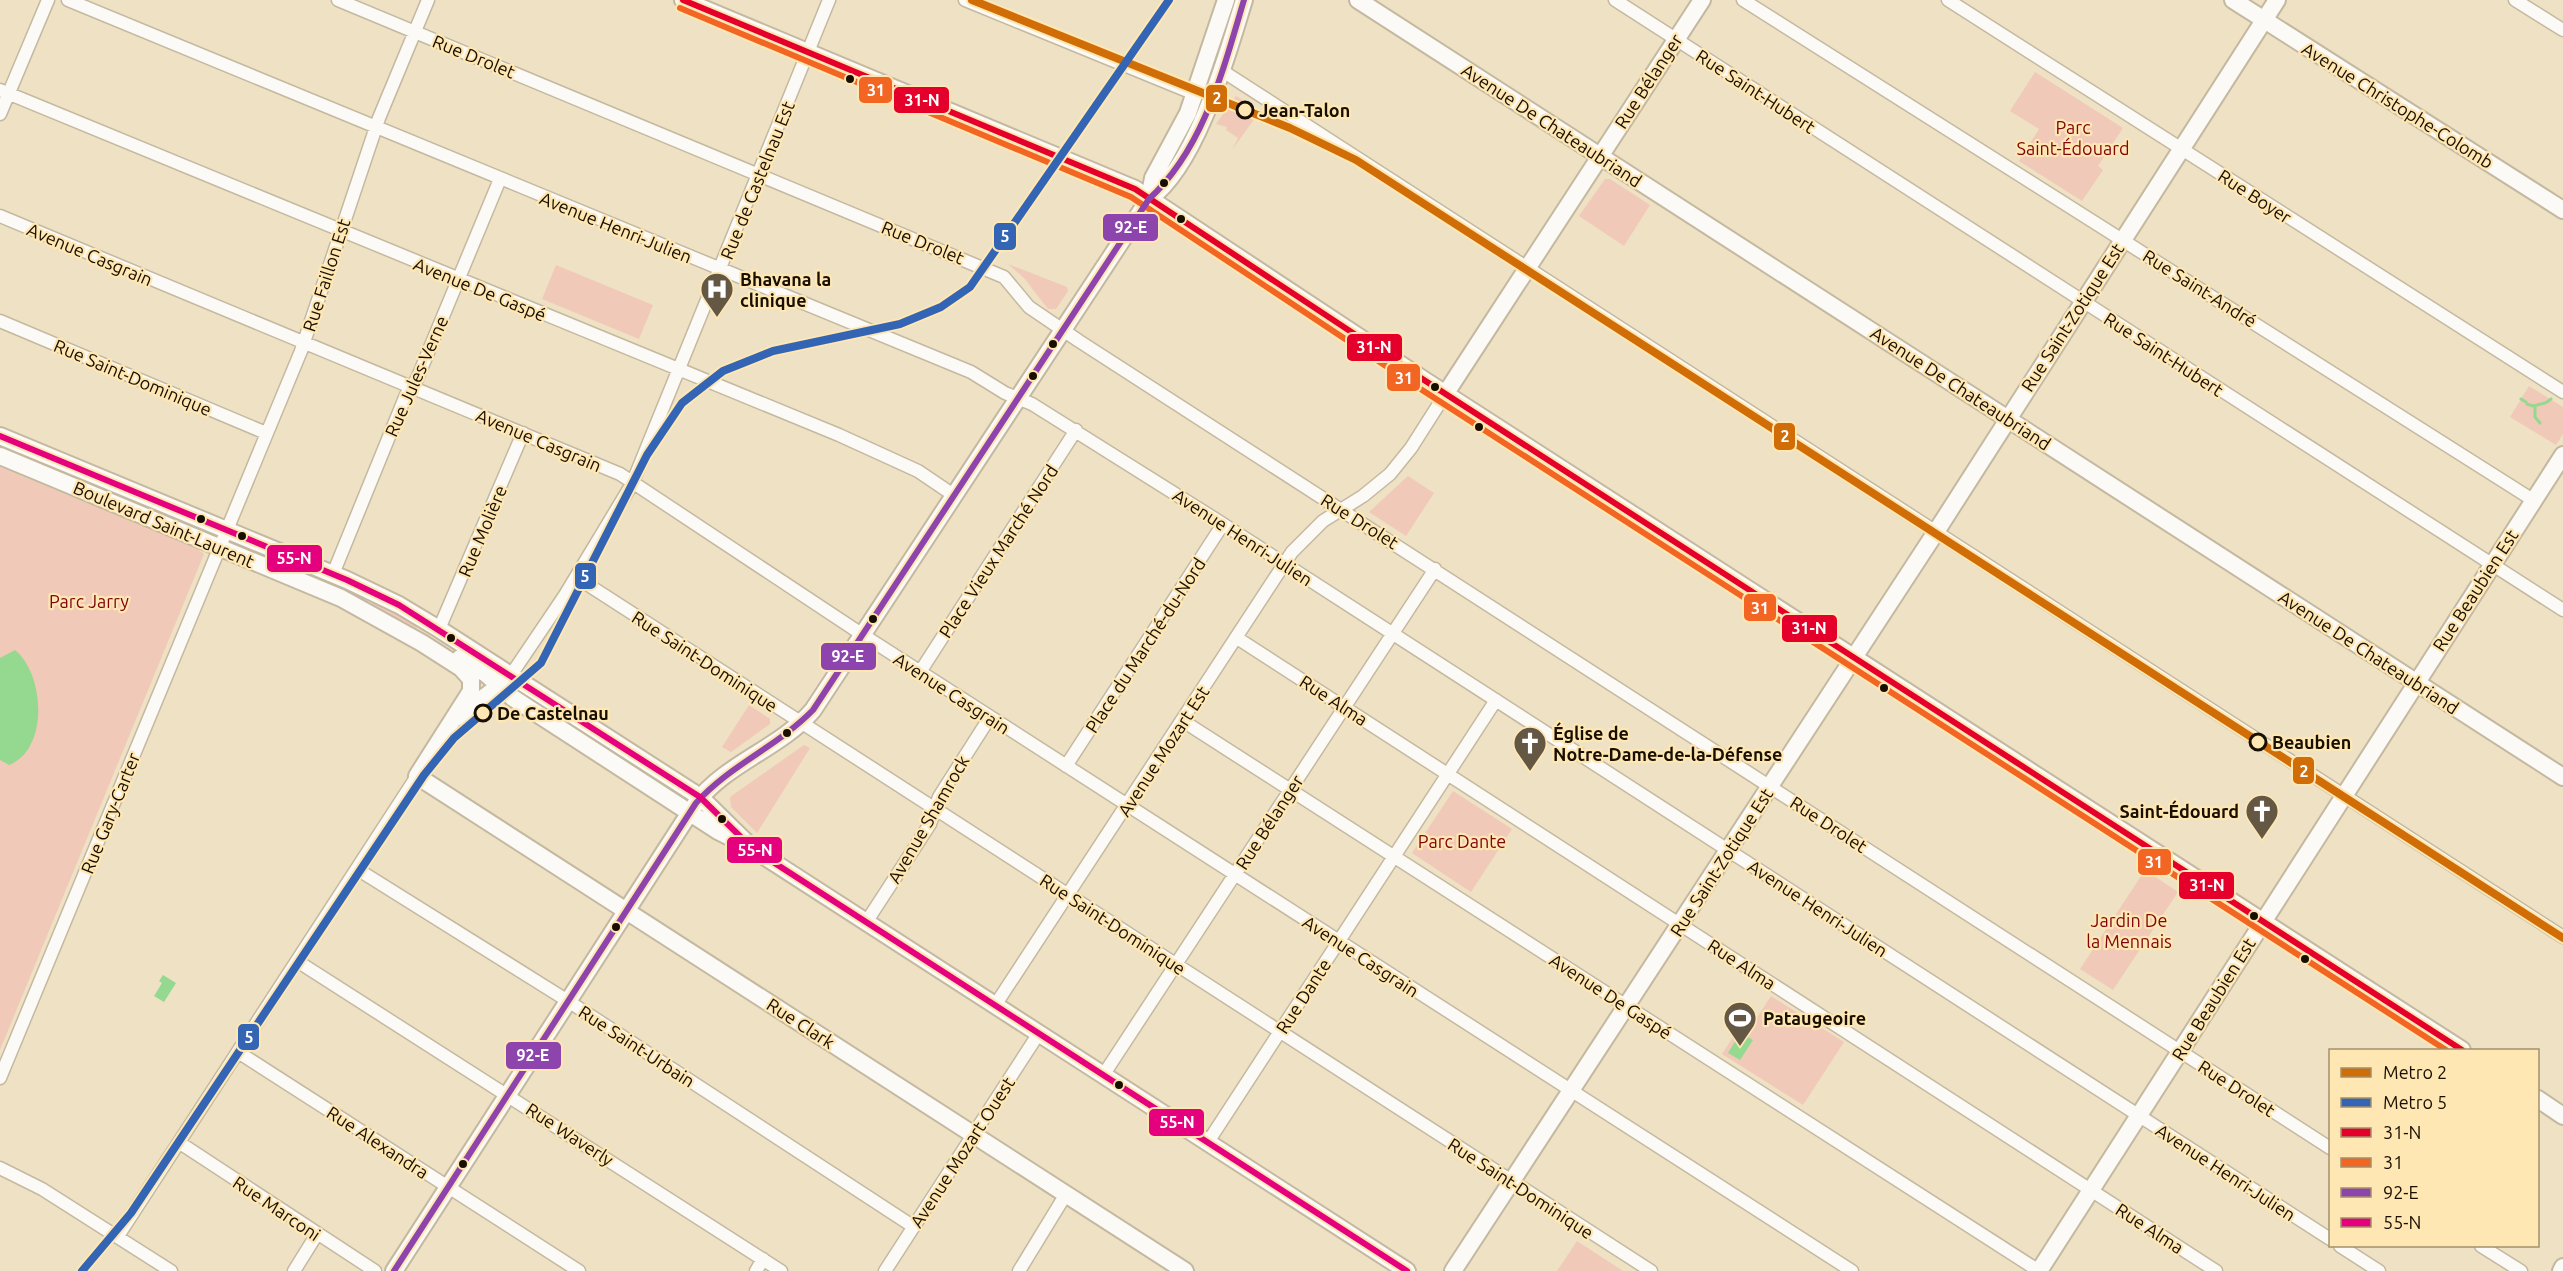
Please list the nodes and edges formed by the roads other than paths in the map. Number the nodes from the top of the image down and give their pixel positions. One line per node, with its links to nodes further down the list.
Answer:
1 (48, 0): 24 (street)
2 (68, 0): 27 (street, Avenue Henri-Julien)
3 (338, 0): 20 (street, Rue Drolet)
4 (428, 0): 20 (street, Rue Faillon Est)
5 (683, 0): 22 (main road)
6 (829, 0): 22 (street, Rue de Castelnau Est)
7 (965, 0): 25 (street)
8 (1226, 0): 25 (main road)
9 (1244, 0): 23 (main road)
10 (1358, 0): 29 (main road, Avenue De Chateaubriand)
11 (1614, 0): 21 (street, Rue Saint-Hubert)
12 (1702, 0): 21 (main road, Rue Bélanger)
13 (1743, 0): 36 (street, Rue Saint-André)
14 (1948, 0): 28 (street, Rue Boyer)
15 (2233, 0): 18 (main road, Avenue Christophe-Colomb)
16 (2277, 0): 18 (main road, Rue Saint-Zotique Est)
17 (2516, 0): 19 (street)
18 (2264, 20): 28 (main road, Rue Saint-Zotique Est); 33 (main road, Avenue Christophe-Colomb)
19 (2563, 30)
20 (414, 32): 27 (street, Rue Faillon Est); 30 (street, Rue Drolet)
21 (1675, 39): 29 (main road, Rue Bélanger); 40 (street, Rue Saint-Hubert)
22 (809, 52): 30 (street, Rue de Castelnau Est); 32 (main road)
23 (1221, 69): 32 (main road); 37 (street)
24 (4, 92): 26 (street); 35 (street, Avenue De Gaspé)
25 (1195, 94): 32 (main road)
26 (0, 114)
27 (376, 127): 31 (street, Avenue Henri-Julien); 35 (street, Rue Faillon Est)
28 (2181, 148): 36 (main road, Rue Saint-Zotique Est); 46 (street, Rue Boyer)
29 (1599, 156): 37 (main road, Rue Bélanger); 49 (main road, Avenue De Chateaubriand)
30 (759, 174): 38 (street, Rue de Castelnau Est); 42 (street, Rue Drolet)
31 (500, 179): 38 (street, Avenue Henri-Julien); 39 (street, Rue Jules-Verne)
32 (1149, 199): 42 (main road); 47 (main road)
33 (2563, 210)
34 (0, 216): 43 (street, Avenue Casgrain)
35 (341, 231): 39 (street, Avenue De Gaspé); 43 (street, Rue Faillon Est)
36 (2123, 239): 40 (main road, Rue Saint-Zotique Est); 58 (street, Rue Saint-André)
37 (1528, 267): 47 (main road, Rue Bélanger); 62 (street)
38 (720, 270): 44 (street, Rue de Castelnau Est); 48 (street, Avenue Henri-Julien)
39 (457, 280): 44 (street, Avenue De Gaspé); 45 (street, Rue Jules-Verne)
40 (2083, 302): 49 (main road, Rue Saint-Zotique Est); 65 (street, Rue Saint-Hubert)
41 (0, 321): 51 (street, Rue Saint-Dominique)
42 (1064, 330): 48 (main road); 59 (street, Rue Drolet)
43 (304, 342): 45 (street, Avenue Casgrain); 51 (street, Rue Faillon Est)
44 (678, 371): 56 (street, Rue de Castelnau Est); 57 (street, Avenue De Gaspé)
45 (412, 387): 52 (street, Avenue Casgrain); 67 (street, Rue Jules-Verne)
46 (2563, 392)
47 (1446, 393): 59 (street, Rue Bélanger); 75 (main road)
48 (1018, 398): 50 (street, Avenue Henri-Julien); 57 (main road)
49 (2008, 418): 62 (main road, Rue Saint-Zotique Est); 78 (main road, Avenue De Chateaubriand)
50 (1076, 430): 60 (street, Avenue Henri-Julien); 76 (street, Place Vieux Marché Nord)
51 (266, 432): 61 (street, Rue Faillon Est)
52 (524, 433): 56 (street, Avenue Casgrain); 70 (street, Rue Molière)
53 (0, 436): 61 (main road, Boulevard Saint-Laurent)
54 (0, 456): 63 (main road, Boulevard Saint-Laurent)
55 (2561, 462): 58 (main road, Rue Beaubien Est)
56 (632, 484): 68 (street, Rue de Castelnau Est); 72 (street, Avenue Casgrain)
57 (955, 496): 72 (main road)
58 (2533, 500): 65 (main road, Rue Beaubien Est)
59 (1342, 509): 64 (street, Avenue Mozart Est); 66 (street, Rue Drolet)
60 (1223, 524): 64 (street, Avenue Henri-Julien); 85 (street, Place du Marché-du-Nord)
61 (226, 530): 63 (street, Rue Faillon Est); 67 (main road, Boulevard Saint-Laurent)
62 (1936, 531): 75 (main road, Rue Saint-Zotique Est); 91 (street)
63 (219, 547): 74 (main road, Boulevard Saint-Laurent); 119 (street, Rue Gary-Carter)
64 (1284, 563): 71 (street, Avenue Henri-Julien); 73 (street, Avenue Mozart Est)
65 (2491, 565): 69 (street, Rue Saint-Hubert); 78 (main road, Rue Beaubien Est)
66 (1435, 569): 71 (street, Rue Bélanger); 89 (street, Rue Drolet)
67 (333, 574): 70 (main road, Boulevard Saint-Laurent)
68 (576, 577): 77 (street, Rue de Castelnau Est); 84 (street, Rue Saint-Dominique)
69 (2563, 610)
70 (439, 629): 77 (main road, Boulevard Saint-Laurent)
71 (1393, 634): 79 (street, Avenue Henri-Julien); 80 (street, Rue Bélanger)
72 (863, 635): 76 (street, Avenue Casgrain); 84 (main road)
73 (1237, 638): 80 (street, Rue Alma); 82 (street, Avenue Mozart Est)
74 (422, 643): 77 (main road, Boulevard Saint-Laurent); 83 (main road, Boulevard Saint-Laurent)
75 (1854, 657): 89 (main road, Rue Saint-Zotique Est); 104 (main road)
76 (920, 672): 81 (street, Avenue Casgrain)
77 (506, 681): 83 (main road); 92 (main road, Boulevard Saint-Laurent); 95 (main road, Boulevard Saint-Laurent)
78 (2415, 682): 88 (main road, Avenue De Chateaubriand); 91 (main road, Rue Beaubien Est)
79 (1496, 700): 86 (street, Rue Dante); 97 (street, Avenue Henri-Julien)
80 (1345, 707): 86 (street, Rue Alma); 90 (street, Rue Bélanger)
81 (990, 717): 85 (street, Avenue Casgrain); 94 (street, Avenue Shamrock)
82 (1183, 720): 90 (street, Avenue De Gaspé); 93 (street, Avenue Mozart Est)
83 (451, 722): 87 (main road)
84 (800, 723): 92 (main road); 94 (street, Rue Saint-Dominique)
85 (1066, 766): 93 (street, Avenue Casgrain)
86 (1448, 774): 98 (street, Rue Dante); 105 (street, Rue Alma)
87 (417, 776): 99 (street); 102 (main road, Rue Clark)
88 (2563, 777)
89 (1770, 786): 97 (main road, Rue Saint-Zotique Est); 116 (street, Rue Drolet)
90 (1290, 790): 98 (street, Avenue De Gaspé); 100 (street, Rue Bélanger)
91 (2344, 794): 104 (main road, Rue Beaubien Est); 106 (street)
92 (700, 797): 95 (main road); 96 (main road, Boulevard Saint-Laurent)
93 (1127, 805): 100 (street, Avenue Casgrain); 101 (street, Avenue Mozart Est)
94 (935, 810): 101 (street, Rue Saint-Dominique); 103 (street, Avenue Shamrock)
95 (690, 812): 96 (main road, Boulevard Saint-Laurent); 102 (main road)
96 (753, 849): 103 (main road, Boulevard Saint-Laurent)
97 (1729, 850): 105 (main road, Rue Saint-Zotique Est); 123 (street, Avenue Henri-Julien)
98 (1394, 857): 107 (street, Rue Dante); 112 (street, Avenue De Gaspé)
99 (357, 869): 108 (street); 110 (street, Rue Saint-Urbain)
100 (1235, 874): 107 (street, Avenue Casgrain); 109 (street, Rue Bélanger)
101 (1068, 895): 109 (street, Rue Saint-Dominique); 111 (street, Avenue Mozart Est)
102 (627, 910): 110 (main road); 125 (main road, Rue Clark)
103 (867, 921): 111 (main road, Boulevard Saint-Laurent)
104 (2263, 921): 115 (main road); 116 (main road, Rue Beaubien Est)
105 (1680, 924): 112 (main road, Rue Saint-Zotique Est); 132 (street, Rue Alma)
106 (2563, 937)
107 (1339, 941): 114 (street, Rue Dante); 120 (street, Avenue Casgrain)
108 (297, 961): 117 (street); 121 (street, Rue Waverly)
109 (1176, 965): 114 (street, Rue Saint-Dominique); 118 (street, Rue Bélanger)
110 (568, 1001): 121 (main road); 134 (street, Rue Saint-Urbain)
111 (996, 1005): 113 (main road, Boulevard Saint-Laurent)
112 (1627, 1007): 120 (main road, Rue Saint-Zotique Est); 156 (street, Avenue De Gaspé)
113 (1039, 1033): 118 (main road, Boulevard Saint-Laurent); 125 (street, Avenue Mozart Ouest)
114 (1279, 1033): 126 (street, Rue Dante); 130 (street, Rue Saint-Dominique)
115 (2460, 1049)
116 (2181, 1051): 123 (main road, Rue Beaubien Est); 128 (street, Rue Drolet)
117 (238, 1052): 127 (street); 131 (street, Rue Alexandra)
118 (1104, 1074): 126 (main road, Boulevard Saint-Laurent)
119 (0, 1078)
120 (1572, 1092): 130 (main road, Rue Saint-Zotique Est); 155 (street, Avenue Casgrain)
121 (508, 1094): 131 (main road); 140 (street, Rue Waverly)
122 (2539, 1100): 124 (main road)
123 (2139, 1116): 132 (main road, Rue Beaubien Est); 137 (street, Avenue Henri-Julien)
124 (2563, 1116)
125 (974, 1134): 133 (main road, Rue Clark); 134 (street, Avenue Mozart Ouest)
126 (1208, 1142): 142 (main road, Boulevard Saint-Laurent)
127 (180, 1143): 135 (street, Rue Marconi); 136 (street)
128 (2329, 1147)
129 (0, 1168): 136 (street)
130 (1513, 1183): 153 (main road, Rue Saint-Zotique Est); 154 (street, Rue Saint-Dominique)
131 (448, 1188): 146 (main road); 147 (street, Rue Alexandra)
132 (2091, 1191): 156 (main road, Rue Beaubien Est); 157 (street, Rue Alma)
133 (1066, 1194): 151 (street); 152 (main road, Rue Clark)
134 (914, 1227): 150 (street, Avenue Mozart Ouest)
135 (317, 1234): 144 (street); 145 (street, Rue Marconi)
136 (118, 1236): 143 (street)
137 (2329, 1238)
138 (2343, 1247): 158 (street)
139 (2484, 1247): 159 (street)
140 (763, 1259): 148 (street); 149 (street, Rue Waverly)
141 (2563, 1267): 160 (main road)
142 (1405, 1270)
143 (171, 1271)
144 (294, 1271)
145 (375, 1271)
146 (394, 1271)
147 (579, 1271)
148 (756, 1271)
149 (781, 1271)
150 (885, 1271)
151 (1018, 1271)
152 (1185, 1271)
153 (1454, 1271)
154 (1651, 1271)
155 (1852, 1271)
156 (2039, 1271)
157 (2216, 1271)
158 (2379, 1271)
159 (2521, 1271)
160 (2560, 1271)

